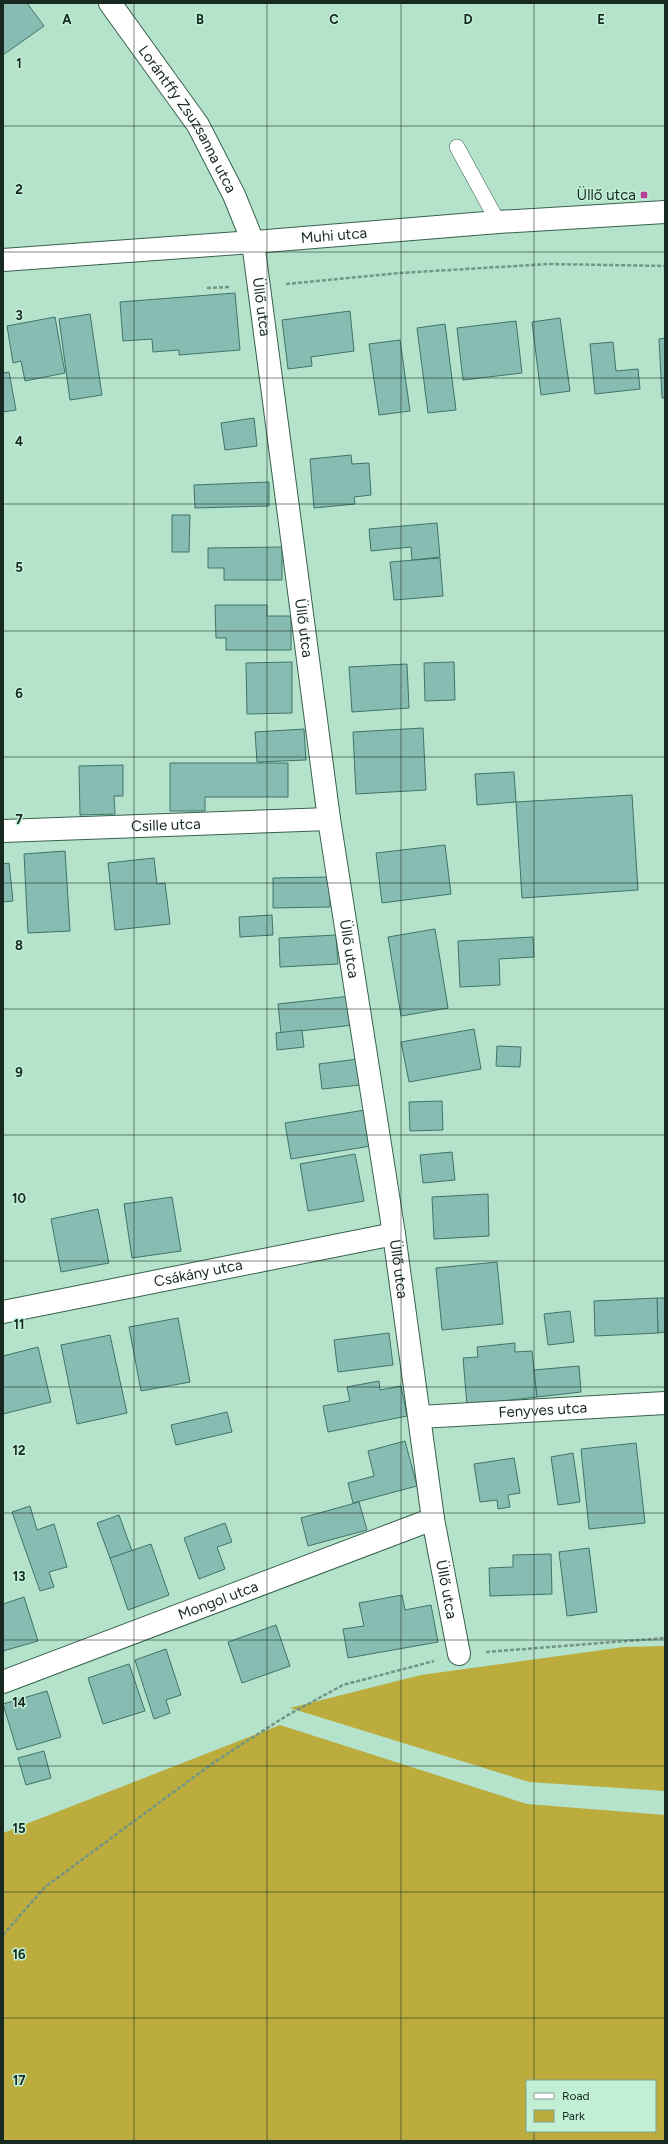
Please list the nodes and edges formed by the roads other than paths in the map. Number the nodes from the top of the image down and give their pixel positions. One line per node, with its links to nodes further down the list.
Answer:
1 (110, 3): 5 (street, Lorántffy Zsuzsanna utca)
2 (457, 147): 4 (lane)
3 (665, 212): 4 (street, Muhi utca)
4 (498, 222): 5 (street, Muhi utca)
5 (253, 242): 6 (street, Muhi utca); 7 (street, Üllő utca)
6 (3, 260)
7 (329, 819): 8 (street, Csille utca); 9 (street, Üllő utca)
8 (3, 831)
9 (394, 1234): 10 (street, Csákány utca); 12 (street, Üllő utca)
10 (3, 1312)
11 (665, 1403): 12 (street, Fenyves utca)
12 (420, 1417): 13 (street, Üllő utca)
13 (433, 1519): 14 (street, Üllő utca); 15 (street, Mongol utca)
14 (459, 1654)
15 (3, 1682)

